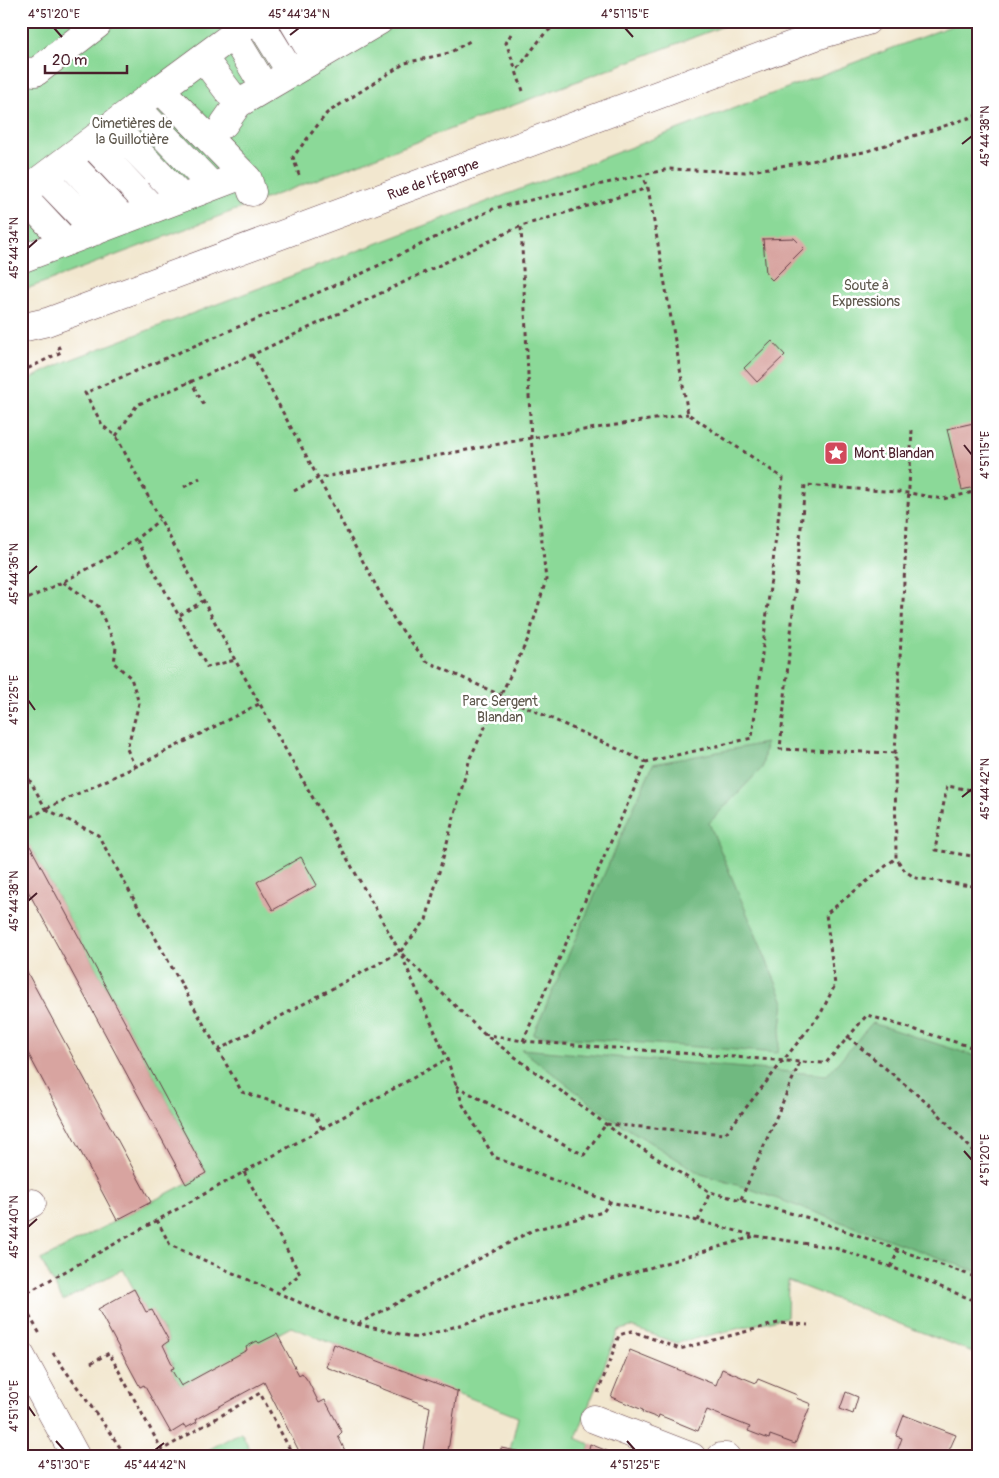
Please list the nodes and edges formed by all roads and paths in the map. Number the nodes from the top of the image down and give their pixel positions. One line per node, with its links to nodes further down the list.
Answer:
1 (81, 21): 17 (main road)
2 (94, 21): 17 (main road)
3 (259, 21): 19 (main road)
4 (293, 21): 16 (main road)
5 (325, 21): 14 (main road)
6 (562, 21): 18 (path)
7 (846, 21): 12 (main road, Rue de l'Épargne)
8 (867, 21): 12 (main road, Rue de l'Épargne)
9 (368, 24): 14 (main road)
10 (243, 28): 15 (main road); 20 (main road)
11 (511, 34): 18 (path)
12 (819, 35): 41 (main road, Rue de l'Épargne)
13 (470, 41): 28 (path)
14 (339, 44): 16 (main road)
15 (203, 58): 20 (main road); 21 (main road)
16 (315, 58): 19 (main road)
17 (21, 71)
18 (516, 71): 22 (path)
19 (291, 73): 20 (main road)
20 (265, 88)
21 (160, 89): 23 (main road); 31 (main road)
22 (523, 91)
23 (136, 106): 25 (main road); 31 (main road)
24 (978, 115): 29 (path)
25 (112, 124): 26 (main road); 34 (main road)
26 (90, 142): 27 (main road); 35 (main road)
27 (67, 160): 30 (main road); 36 (main road)
28 (299, 175)
29 (641, 175): 32 (path); 49 (path)
30 (44, 177): 33 (main road); 38 (main road)
31 (212, 186): 34 (main road)
32 (648, 188): 37 (path); 47 (path)
33 (21, 194): 39 (main road)
34 (182, 198): 35 (main road)
35 (153, 209): 36 (main road)
36 (124, 220): 38 (main road)
37 (521, 226): 43 (path); 50 (path)
38 (96, 231): 39 (main road)
39 (66, 242): 40 (main road)
40 (26, 250)
41 (41, 331): 42 (main road, Rue de l'Épargne); 44 (path)
42 (21, 336)
43 (252, 354): 45 (path); 52 (path)
44 (21, 372)
45 (190, 380): 46 (path); 49 (path)
46 (204, 405)
47 (688, 414): 50 (path); 67 (path)
48 (912, 430): 56 (path)
49 (116, 436): 57 (path)
50 (531, 438): 52 (path); 64 (path)
51 (200, 478): 53 (path)
52 (318, 478): 55 (path); 64 (path)
53 (184, 487)
54 (978, 490): 56 (path)
55 (294, 491)
56 (909, 493): 66 (path); 66 (path)
57 (159, 520): 58 (path); 60 (path)
58 (137, 540): 59 (path); 62 (path)
59 (63, 582): 61 (path); 69 (path)
60 (203, 601): 62 (path); 63 (path)
61 (21, 602)
62 (179, 615): 63 (path)
63 (235, 660): 65 (path)
64 (500, 695): 67 (path); 76 (path)
65 (259, 704): 69 (path); 76 (path)
66 (894, 753): 74 (path)
67 (646, 762): 79 (path)
68 (21, 765): 71 (path)
69 (135, 767): 71 (path)
70 (978, 791): 73 (path)
71 (46, 809): 72 (path); 81 (path)
72 (21, 822)
73 (978, 857)
74 (896, 858): 75 (path); 84 (path, bridge)
75 (978, 887)
76 (400, 952): 77 (path); 81 (path); 82 (path)
77 (484, 1034): 79 (path); 88 (path)
78 (848, 1036): 80 (path); 83 (path); 86 (path)
79 (523, 1041): 83 (path)
80 (978, 1049)
81 (218, 1050): 85 (path)
82 (447, 1059): 84 (path); 85 (path)
83 (800, 1062): 89 (path)
84 (456, 1086): 90 (path)
85 (322, 1128): 87 (path)
86 (978, 1156)
87 (244, 1172): 91 (path); 97 (path)
88 (710, 1192): 89 (path); 92 (path)
89 (741, 1199): 94 (path)
90 (610, 1202): 92 (path); 101 (path)
91 (157, 1220): 97 (path); 98 (path)
92 (698, 1221): 93 (path)
93 (756, 1236): 95 (path); 101 (path)
94 (898, 1250): 95 (path); 96 (path)
95 (891, 1267): 100 (path)
96 (978, 1278)
97 (278, 1292): 101 (path)
98 (21, 1296)
99 (21, 1302): 103 (path)
100 (978, 1302)
101 (357, 1324)
102 (808, 1325): 108 (path)
103 (44, 1339)
104 (49, 1347): 111 (path)
105 (21, 1356): 107 (main road)
106 (90, 1363): 112 (path)
107 (38, 1387): 109 (main road); 110 (main road)
108 (594, 1419): 113 (main road)
109 (76, 1457)
110 (91, 1457)
111 (127, 1457)
112 (294, 1457)
113 (692, 1457)
114 (721, 1457): 115 (main road)
115 (726, 1457)

